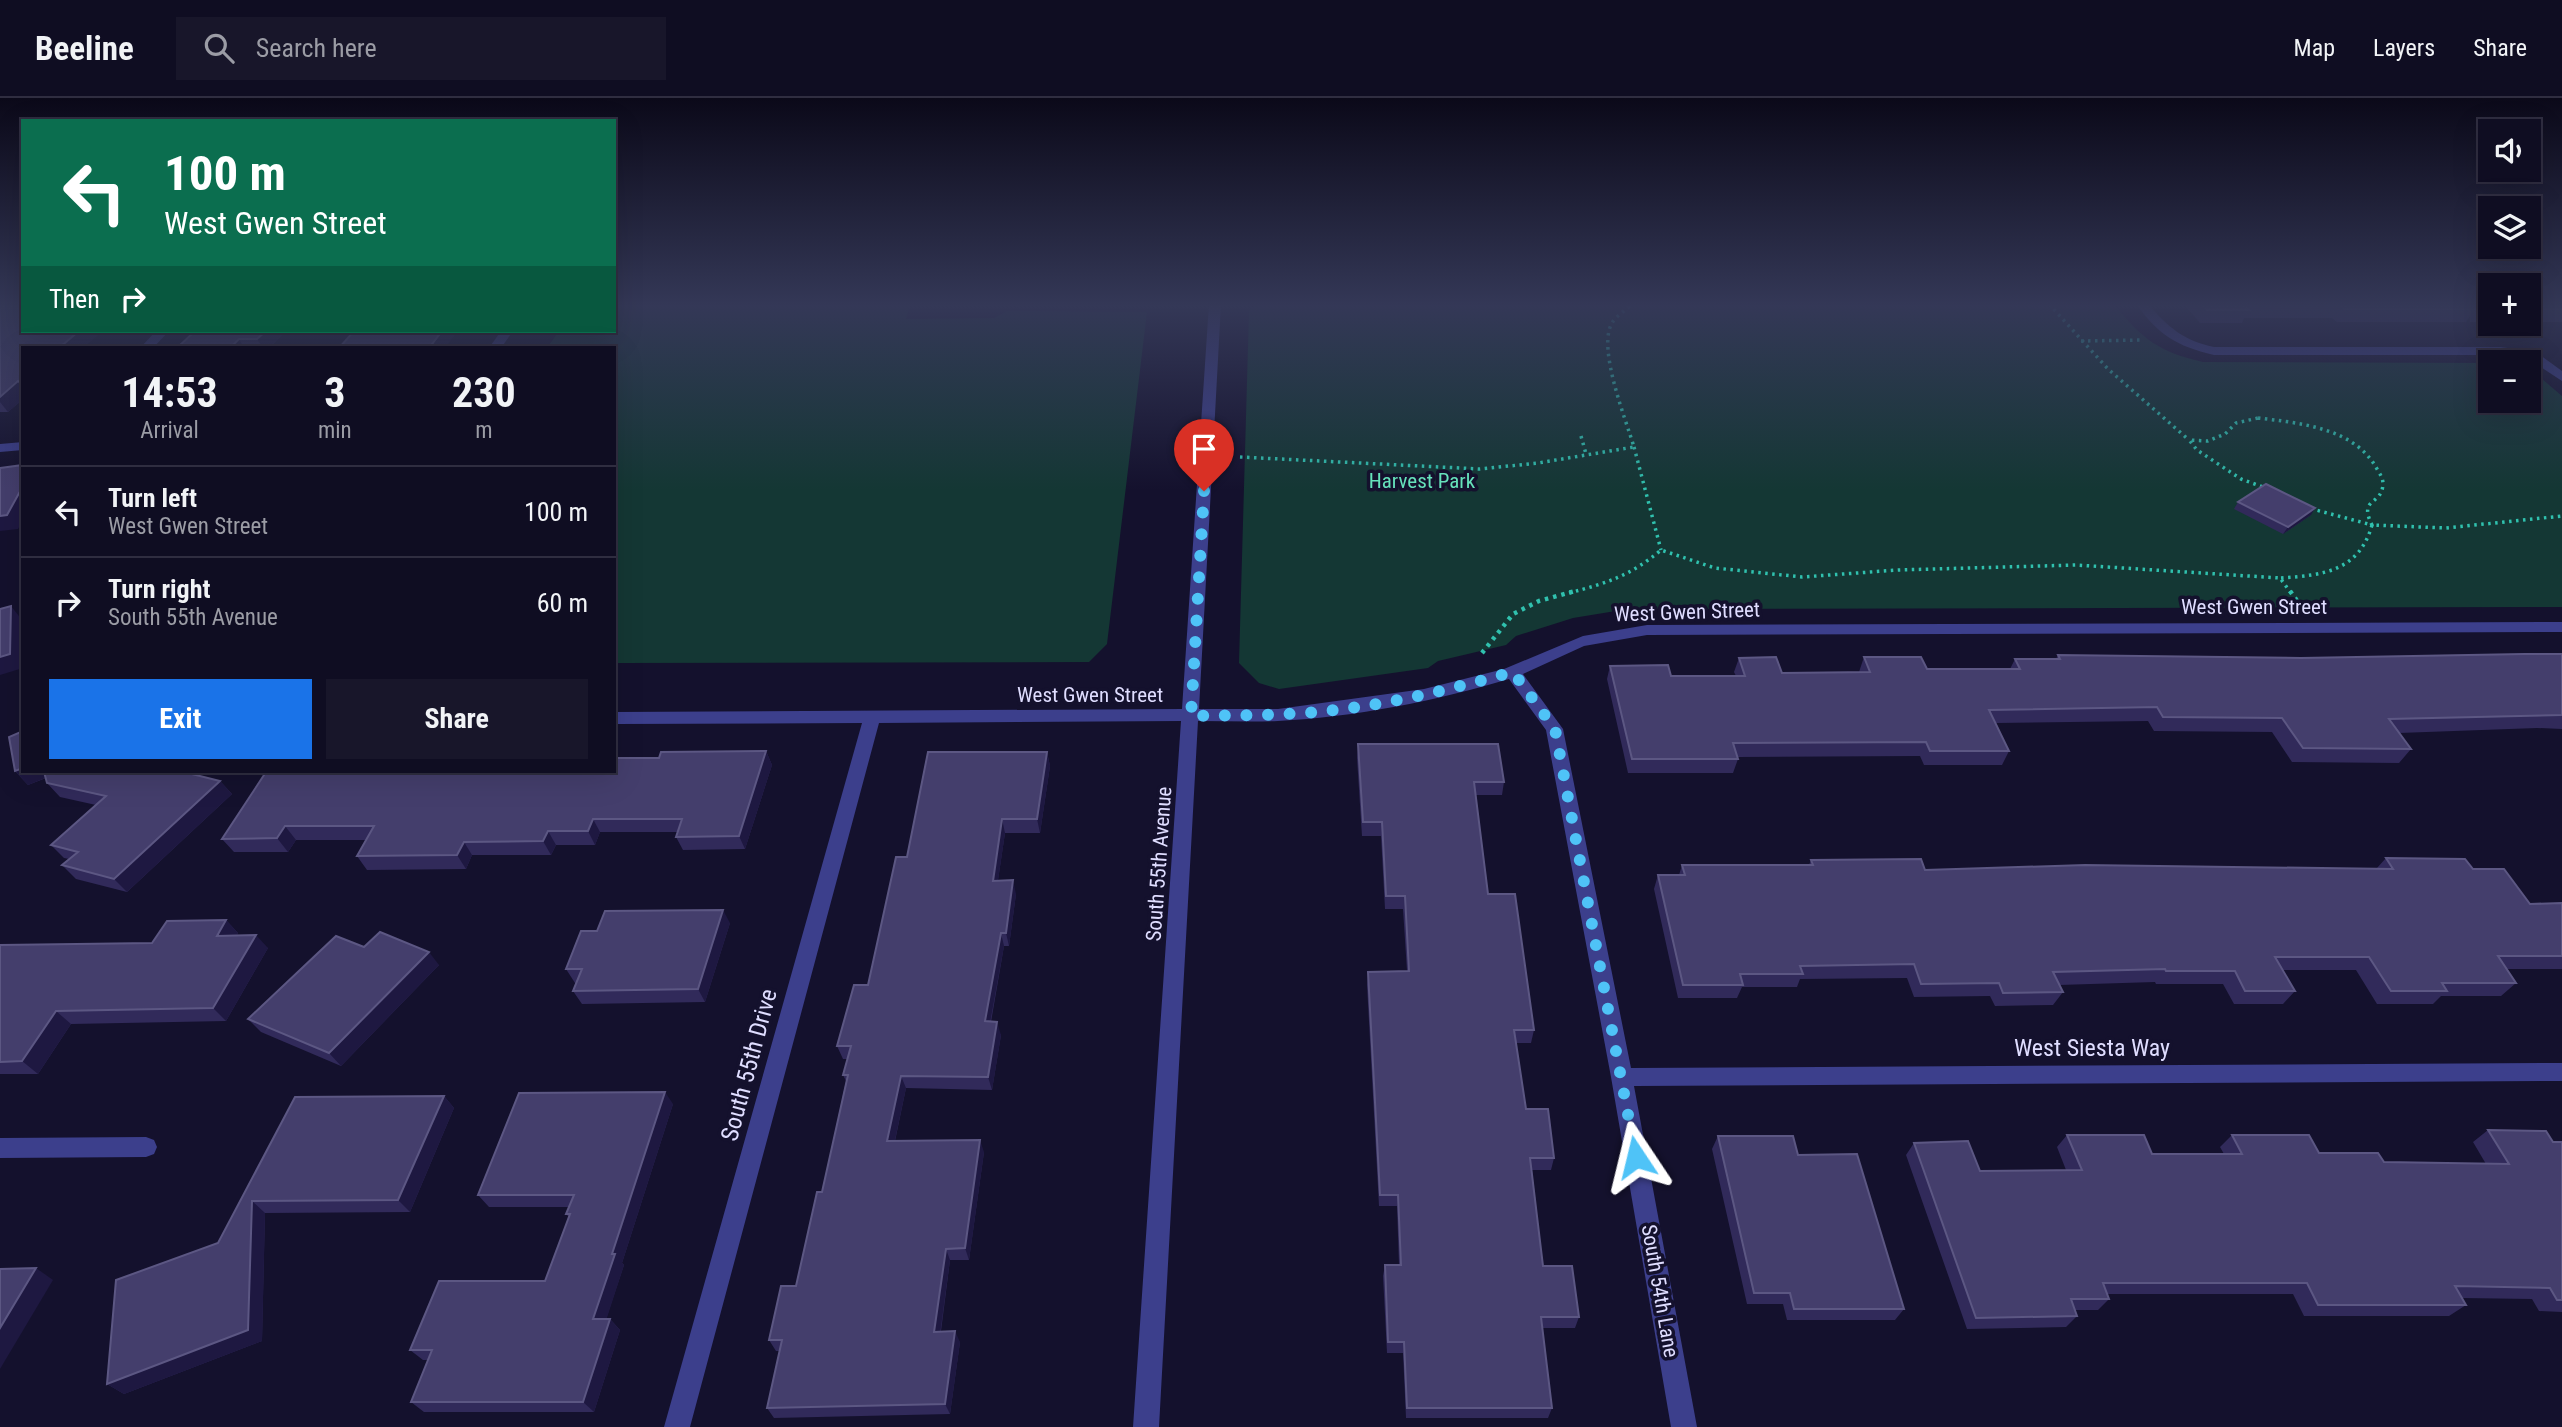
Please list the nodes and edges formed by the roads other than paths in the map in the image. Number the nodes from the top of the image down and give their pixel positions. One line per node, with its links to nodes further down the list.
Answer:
1 (1211, 366): 8 (street, South 55th Avenue)
2 (2547, 366): 3 (street)
3 (2562, 377)
4 (21, 446): 5 (street)
5 (0, 449)
6 (2562, 627): 7 (street, West Gwen Street)
7 (1513, 672): 8 (street, West Gwen Street); 12 (street, South 54th Lane)
8 (1191, 716): 9 (street, West Gwen Street); 16 (street, South 55th Avenue)
9 (872, 717): 10 (street, West Gwen Street); 15 (street, South 55th Drive)
10 (616, 718)
11 (2562, 1072): 12 (street, West Siesta Way)
12 (1622, 1077): 17 (street, South 54th Lane)
13 (146, 1147): 14 (street)
14 (0, 1148)
15 (677, 1427)
16 (1146, 1427)
17 (1684, 1427)

